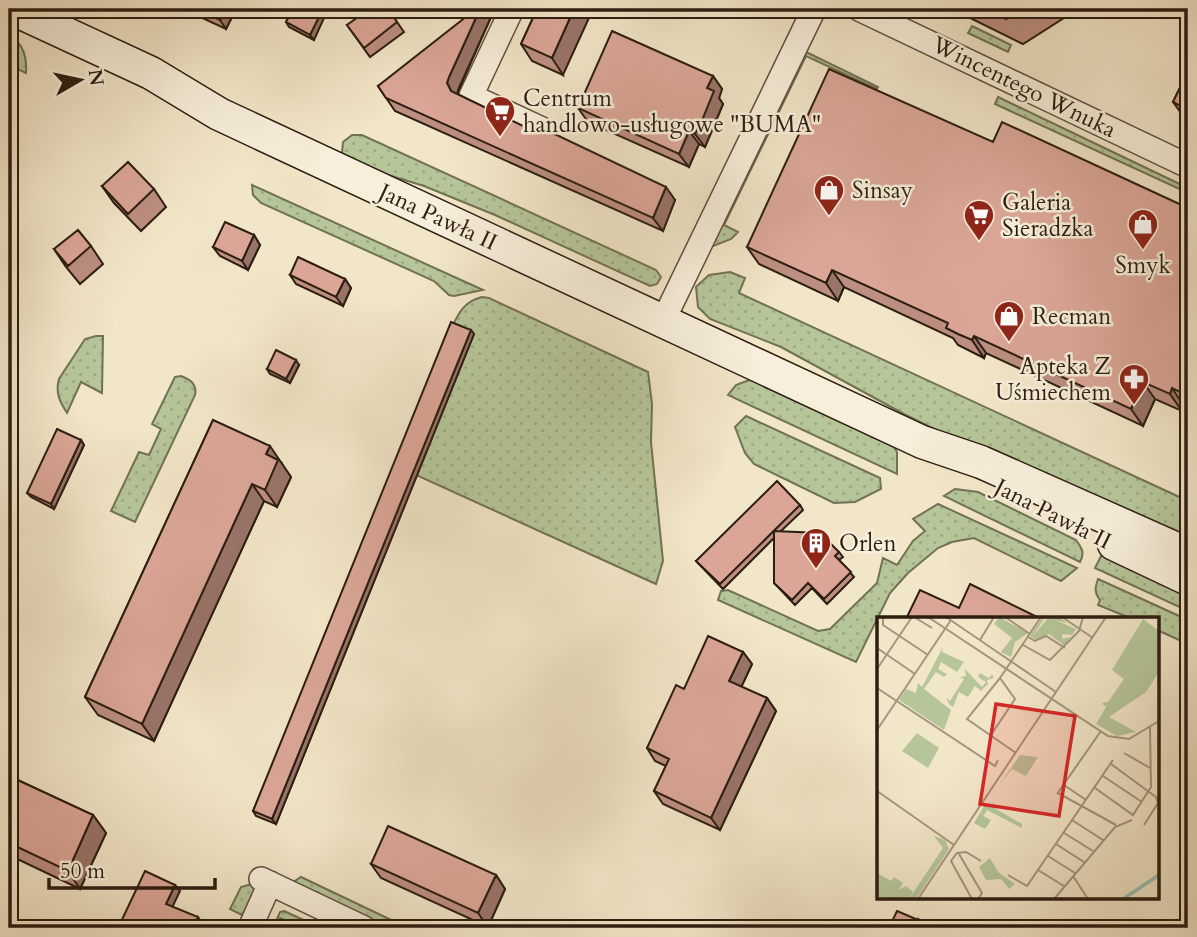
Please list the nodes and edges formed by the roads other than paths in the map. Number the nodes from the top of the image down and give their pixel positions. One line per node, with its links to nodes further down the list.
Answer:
1 (13, 9): 6 (main road, Jana Pawła II)
2 (512, 9): 7 (street)
3 (814, 9): 9 (street)
4 (859, 9): 8 (street, Wincentego Wnuka)
5 (9, 29): 6 (main road, Jana Pawła II)
6 (214, 111): 9 (main road, Jana Pawła II)
7 (542, 129)
8 (1188, 166)
9 (669, 308): 10 (main road, Jana Pawła II)
10 (922, 442): 11 (main road, Jana Pawła II); 12 (main road, Jana Pawła II)
11 (1188, 554)
12 (1188, 579)
13 (250, 928): 14 (street)
14 (364, 928)

